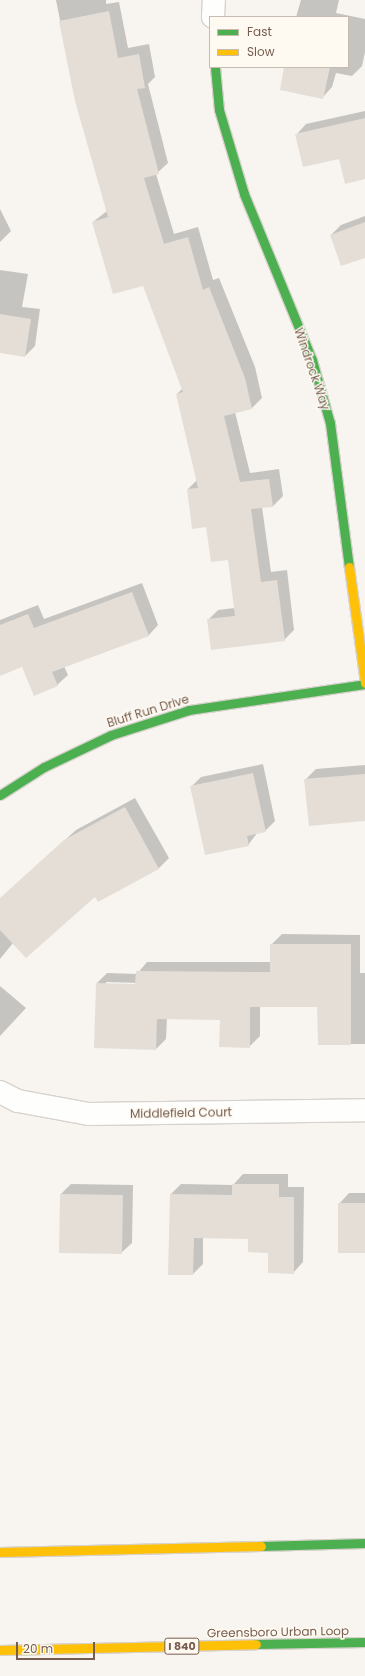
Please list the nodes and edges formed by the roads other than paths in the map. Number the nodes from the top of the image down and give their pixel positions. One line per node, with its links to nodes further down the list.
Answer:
1 (214, 0): 2 (street)
2 (213, 16)
3 (215, 68): 4 (main road, Windrock Way)
4 (365, 684): 5 (main road, Bluff Run Drive)
5 (0, 795)
6 (0, 1092): 7 (street, Middlefield Court)
7 (365, 1110)
8 (365, 1543): 9 (main road)
9 (0, 1552)
10 (365, 1642): 11 (main road, Greensboro Urban Loop / I 840)
11 (0, 1650)

